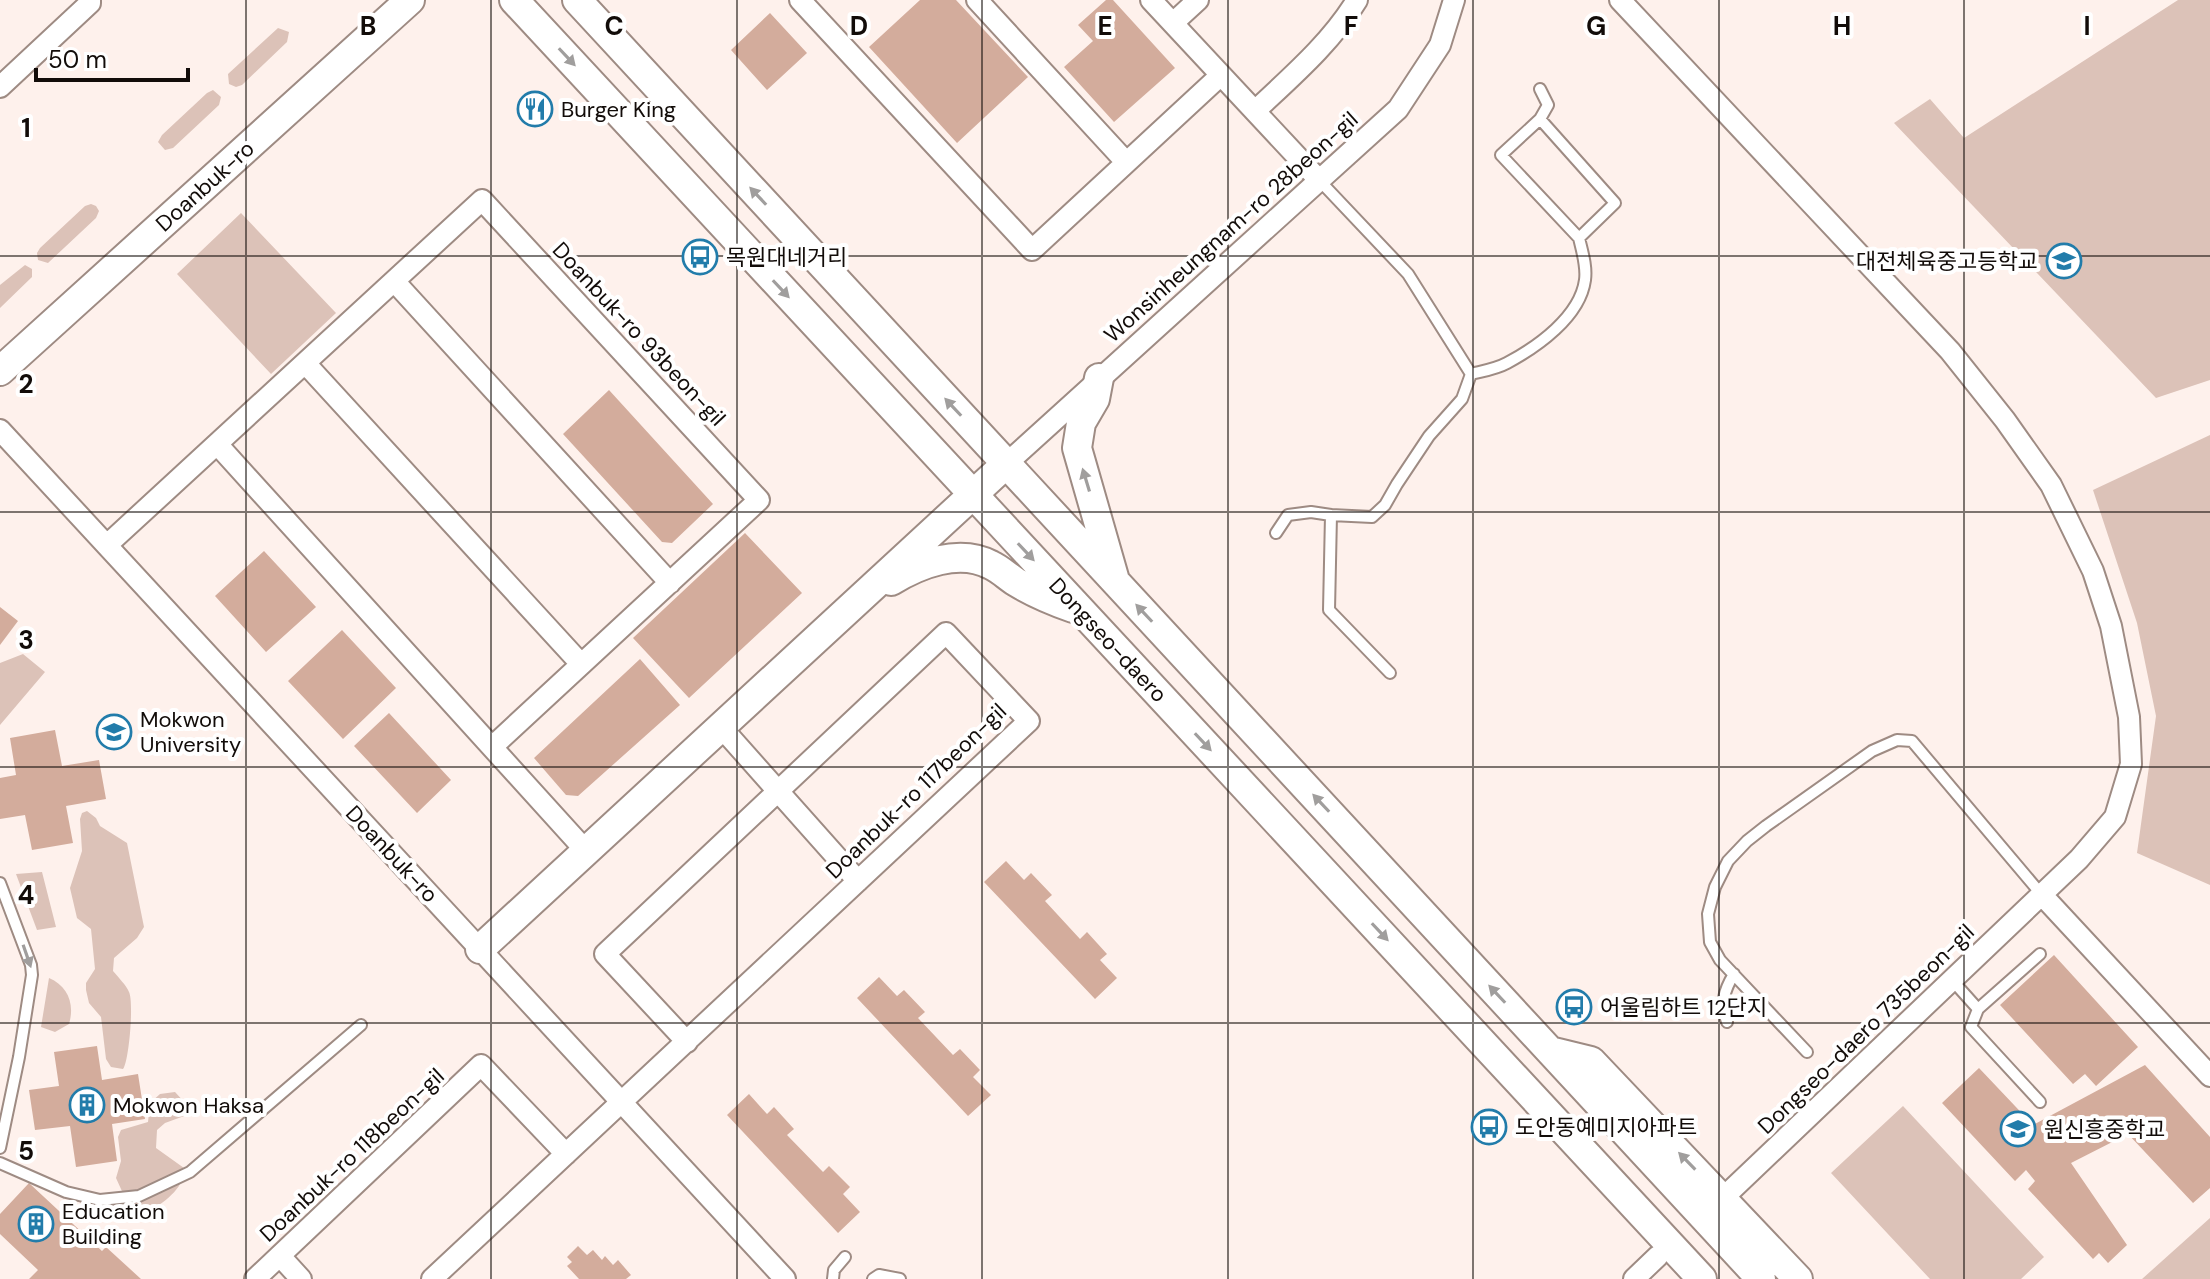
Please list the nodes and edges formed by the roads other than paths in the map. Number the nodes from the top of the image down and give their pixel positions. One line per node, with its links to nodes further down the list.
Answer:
1 (90, 0): 14 (street)
2 (410, 0): 23 (street, Doanbuk-ro)
3 (514, 0): 29 (street, Dongseo-daero, one-way to 29)
4 (577, 0): 28 (street, Dongseo-daero, one-way to 4)
5 (800, 0): 18 (street)
6 (977, 0): 18 (street)
7 (1151, 0): 12 (street)
8 (1198, 0): 12 (street)
9 (1357, 0): 16 (street)
10 (1454, 0): 19 (street, Wonsinheungnam-ro 28beon-gil)
11 (1620, 0): 45 (street, Dongseo-daero 735beon-gil)
12 (1173, 23): 13 (street)
13 (1221, 75): 16 (street); 18 (street)
14 (0, 87)
15 (1540, 89): 17 (lane)
16 (1255, 111): 19 (street)
17 (1540, 119): 20 (lane); 20 (lane)
18 (1126, 162)
19 (1319, 180): 24 (lane); 25 (street, Wonsinheungnam-ro 28beon-gil)
20 (1579, 238): 24 (lane)
21 (394, 281): 22 (street, Doanbuk-ro 93beon-gil); 34 (street); 34 (street, Doanbuk-ro 93beon-gil)
22 (305, 363): 27 (street, Doanbuk-ro 93beon-gil); 37 (street)
23 (0, 371)
24 (1471, 374): 30 (lane)
25 (1099, 378): 28 (street, Wonsinheungnam-ro 28beon-gil); 33 (street, one-way to 25)
26 (0, 430): 32 (street, Doanbuk-ro)
27 (217, 444): 32 (street, Doanbuk-ro 93beon-gil); 40 (street)
28 (1006, 464): 29 (street); 33 (street, Dongseo-daero)
29 (972, 495): 35 (street); 36 (street, Dongseo-daero, one-way to 36)
30 (1331, 515): 31 (lane); 38 (lane)
31 (1276, 533)
32 (107, 545): 46 (street, Doanbuk-ro)
33 (1115, 581): 54 (street, Dongseo-daero, one-way to 33)
34 (670, 583): 37 (street, Doanbuk-ro 93beon-gil)
35 (859, 599): 36 (street); 39 (street)
36 (1083, 612): 57 (street, Dongseo-daero, one-way to 57)
37 (581, 664): 40 (street, Doanbuk-ro 93beon-gil)
38 (1390, 673)
39 (721, 727): 41 (street); 42 (street)
40 (492, 747): 42 (street)
41 (778, 790): 43 (street); 43 (street, Doanbuk-ro 117beon-gil); 53 (street, Doanbuk-ro 117beon-gil)
42 (586, 851): 46 (street)
43 (858, 881): 53 (street, Doanbuk-ro 117beon-gil)
44 (0, 883): 60 (lane, one-way to 60)
45 (2042, 895): 48 (lane); 49 (street, Dongseo-daero 735beon-gil); 56 (street)
46 (480, 949): 58 (street, Doanbuk-ro)
47 (2040, 954): 50 (lane)
48 (1734, 974): 51 (lane); 55 (lane)
49 (1952, 980): 50 (lane); 63 (street, Dongseo-daero 735beon-gil)
50 (1978, 1009): 59 (lane)
51 (1727, 1022)
52 (361, 1025): 62 (lane)
53 (687, 1042): 58 (street, Doanbuk-ro 117beon-gil)
54 (1550, 1051): 63 (street, one-way to 54); 77 (street, Dongseo-daero)
55 (1807, 1052)
56 (2210, 1076)
57 (1516, 1079): 65 (street); 76 (street, Dongseo-daero)
58 (623, 1102): 61 (street); 70 (street, Doanbuk-ro)
59 (2040, 1102)
60 (0, 1148)
61 (566, 1154): 64 (street, Doanbuk-ro 118beon-gil); 69 (street)
62 (0, 1163)
63 (1723, 1198): 78 (street)
64 (280, 1256): 67 (street, Doanbuk-ro 118beon-gil); 68 (street)
65 (1658, 1256): 74 (street); 75 (street)
66 (845, 1257): 71 (lane)
67 (255, 1279)
68 (301, 1279)
69 (432, 1279)
70 (785, 1279)
71 (833, 1279)
72 (873, 1279): 73 (lane)
73 (900, 1279)
74 (1634, 1279)
75 (1680, 1279)
76 (1702, 1279)
77 (1761, 1279)
78 (1798, 1279)

